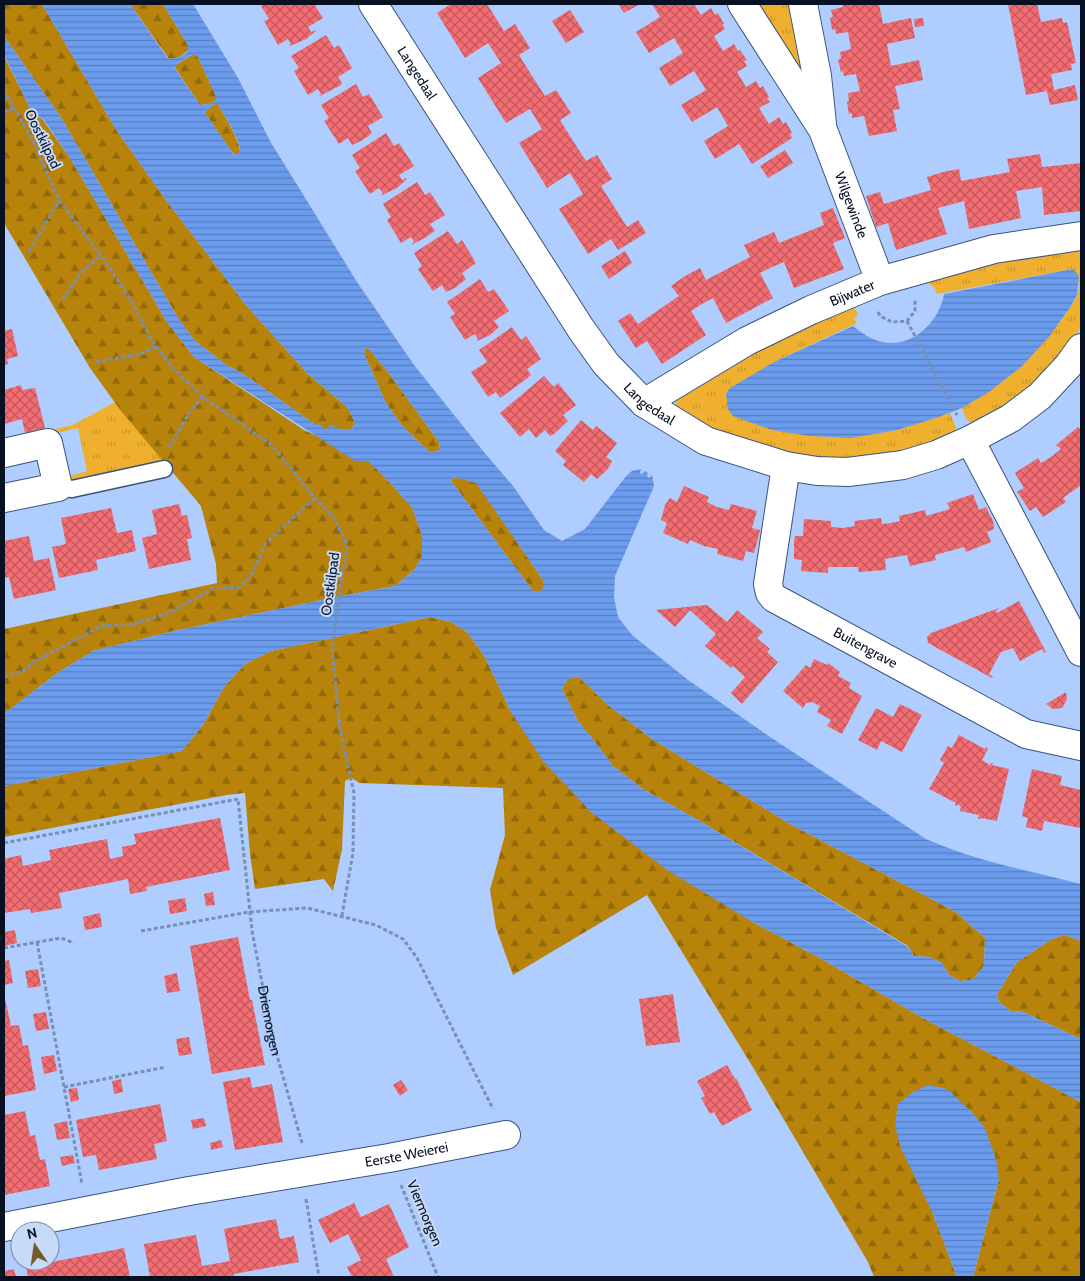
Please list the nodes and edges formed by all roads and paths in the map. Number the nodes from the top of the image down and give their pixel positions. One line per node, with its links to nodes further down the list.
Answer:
1 (373, 4): 19 (street, Langedaal)
2 (742, 4): 7 (street, Wilgewinde)
3 (803, 4): 7 (street, Wilgewinde)
4 (4, 90): 5 (path, Oostkilpad)
5 (14, 107): 6 (path); 8 (path, Oostkilpad)
6 (4, 113)
7 (823, 130): 12 (street, Wilgewinde)
8 (59, 200): 10 (path); 11 (path, Oostkilpad)
9 (1081, 236): 12 (street, Bijwater)
10 (29, 252)
11 (100, 256): 13 (path); 15 (path, Oostkilpad)
12 (880, 281): 19 (street, Bijwater)
13 (63, 299)
14 (907, 321): 20 (path)
15 (156, 346): 17 (path); 18 (path, Oostkilpad)
16 (1081, 348): 20 (street, Langedaal)
17 (96, 362)
18 (203, 397): 23 (path); 26 (path, Oostkilpad)
19 (644, 403): 22 (street, Langedaal)
20 (965, 430): 22 (street, Langedaal); 27 (street)
21 (4, 453): 24 (street)
22 (786, 466): 29 (street, Buitengrave)
23 (164, 469): 24 (lane)
24 (58, 486): 25 (street)
25 (4, 498)
26 (315, 498): 28 (path); 32 (path, Oostkilpad)
27 (1081, 652)
28 (4, 677)
29 (1081, 746)
30 (4, 843): 31 (path, Driemorgen)
31 (249, 912): 32 (path); 33 (path); 41 (path, Driemorgen)
32 (342, 915): 39 (path)
33 (141, 931)
34 (37, 942): 35 (path); 36 (path); 38 (path)
35 (74, 943)
36 (4, 948)
37 (166, 1067): 38 (path)
38 (64, 1086): 42 (path)
39 (506, 1135): 40 (street, Eerste Weierei)
40 (389, 1158): 41 (street, Eerste Weierei); 45 (path, Viermorgen)
41 (305, 1172): 42 (street); 44 (path, Driemorgen)
42 (87, 1211): 43 (street)
43 (4, 1227)
44 (319, 1277)
45 (438, 1277)

